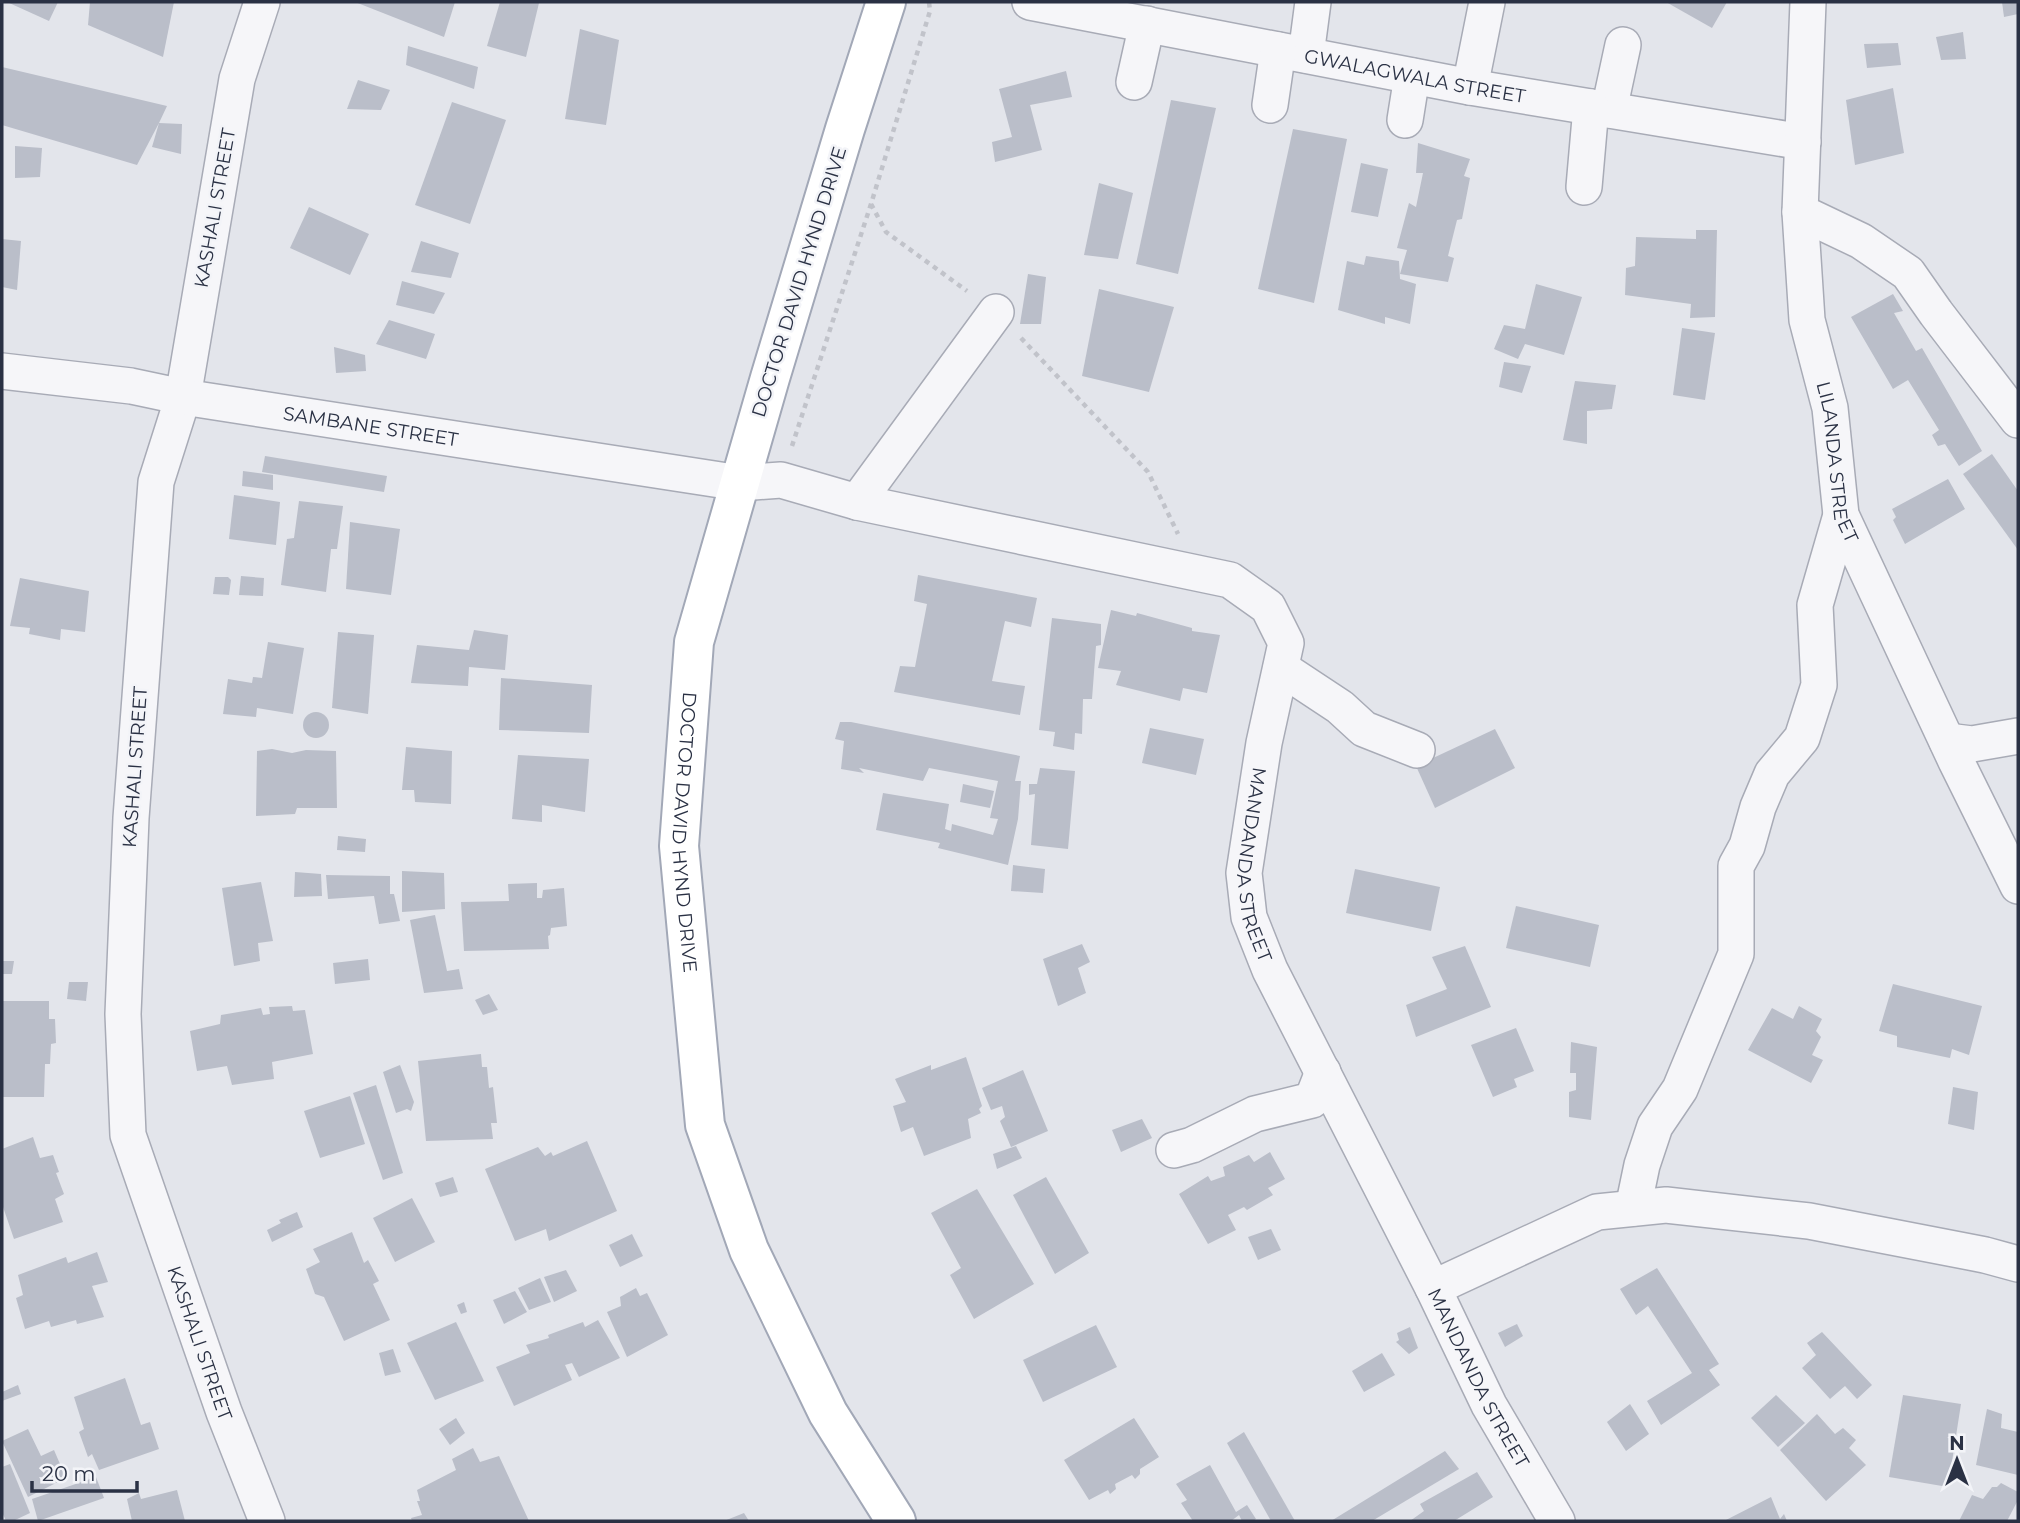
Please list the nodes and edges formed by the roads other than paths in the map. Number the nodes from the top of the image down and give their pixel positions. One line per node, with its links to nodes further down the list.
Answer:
1 (262, 2): 21 (street, KASHALI STREET)
2 (886, 2): 23 (main road, DOCTOR DAVID HYND DRIVE)
3 (1030, 2): 7 (street, GWALAGWALA STREET)
4 (1313, 2): 9 (street)
5 (1487, 2): 12 (street)
6 (1808, 2): 16 (street, LILANDA STREET)
7 (1127, 15): 9 (street, GWALAGWALA STREET); 11 (street)
8 (1623, 45): 14 (street)
9 (1292, 53): 10 (street, GWALAGWALA STREET); 13 (street)
10 (1412, 76): 12 (street, GWALAGWALA STREET); 15 (street)
11 (1134, 82)
12 (1470, 87): 14 (street, GWALAGWALA STREET)
13 (1270, 105)
14 (1600, 108): 16 (street, GWALAGWALA STREET); 17 (street)
15 (1405, 120)
16 (1803, 142): 18 (street, LILANDA STREET)
17 (1584, 187)
18 (1800, 212): 22 (street); 25 (street, LILANDA STREET)
19 (996, 312): 24 (street)
20 (2, 371): 21 (street, SAMBANE STREET)
21 (183, 397): 23 (street, SAMBANE STREET); 36 (street, KASHALI STREET)
22 (2018, 420)
23 (740, 483): 24 (street, MANDANDA STREET); 37 (main road, DOCTOR DAVID HYND DRIVE)
24 (857, 502): 26 (street, MANDANDA STREET)
25 (1841, 515): 28 (street, LILANDA STREET); 33 (street)
26 (1281, 668): 29 (street); 31 (street, MANDANDA STREET)
27 (2018, 736): 28 (street)
28 (1947, 741): 30 (street, LILANDA STREET)
29 (1417, 750)
30 (2018, 886)
31 (1323, 1072): 32 (street); 35 (street, MANDANDA STREET)
32 (1174, 1150)
33 (1633, 1208): 34 (street); 35 (street)
34 (2018, 1264)
35 (1433, 1288): 38 (street, MANDANDA STREET)
36 (267, 1521)
37 (896, 1521)
38 (1556, 1521)

